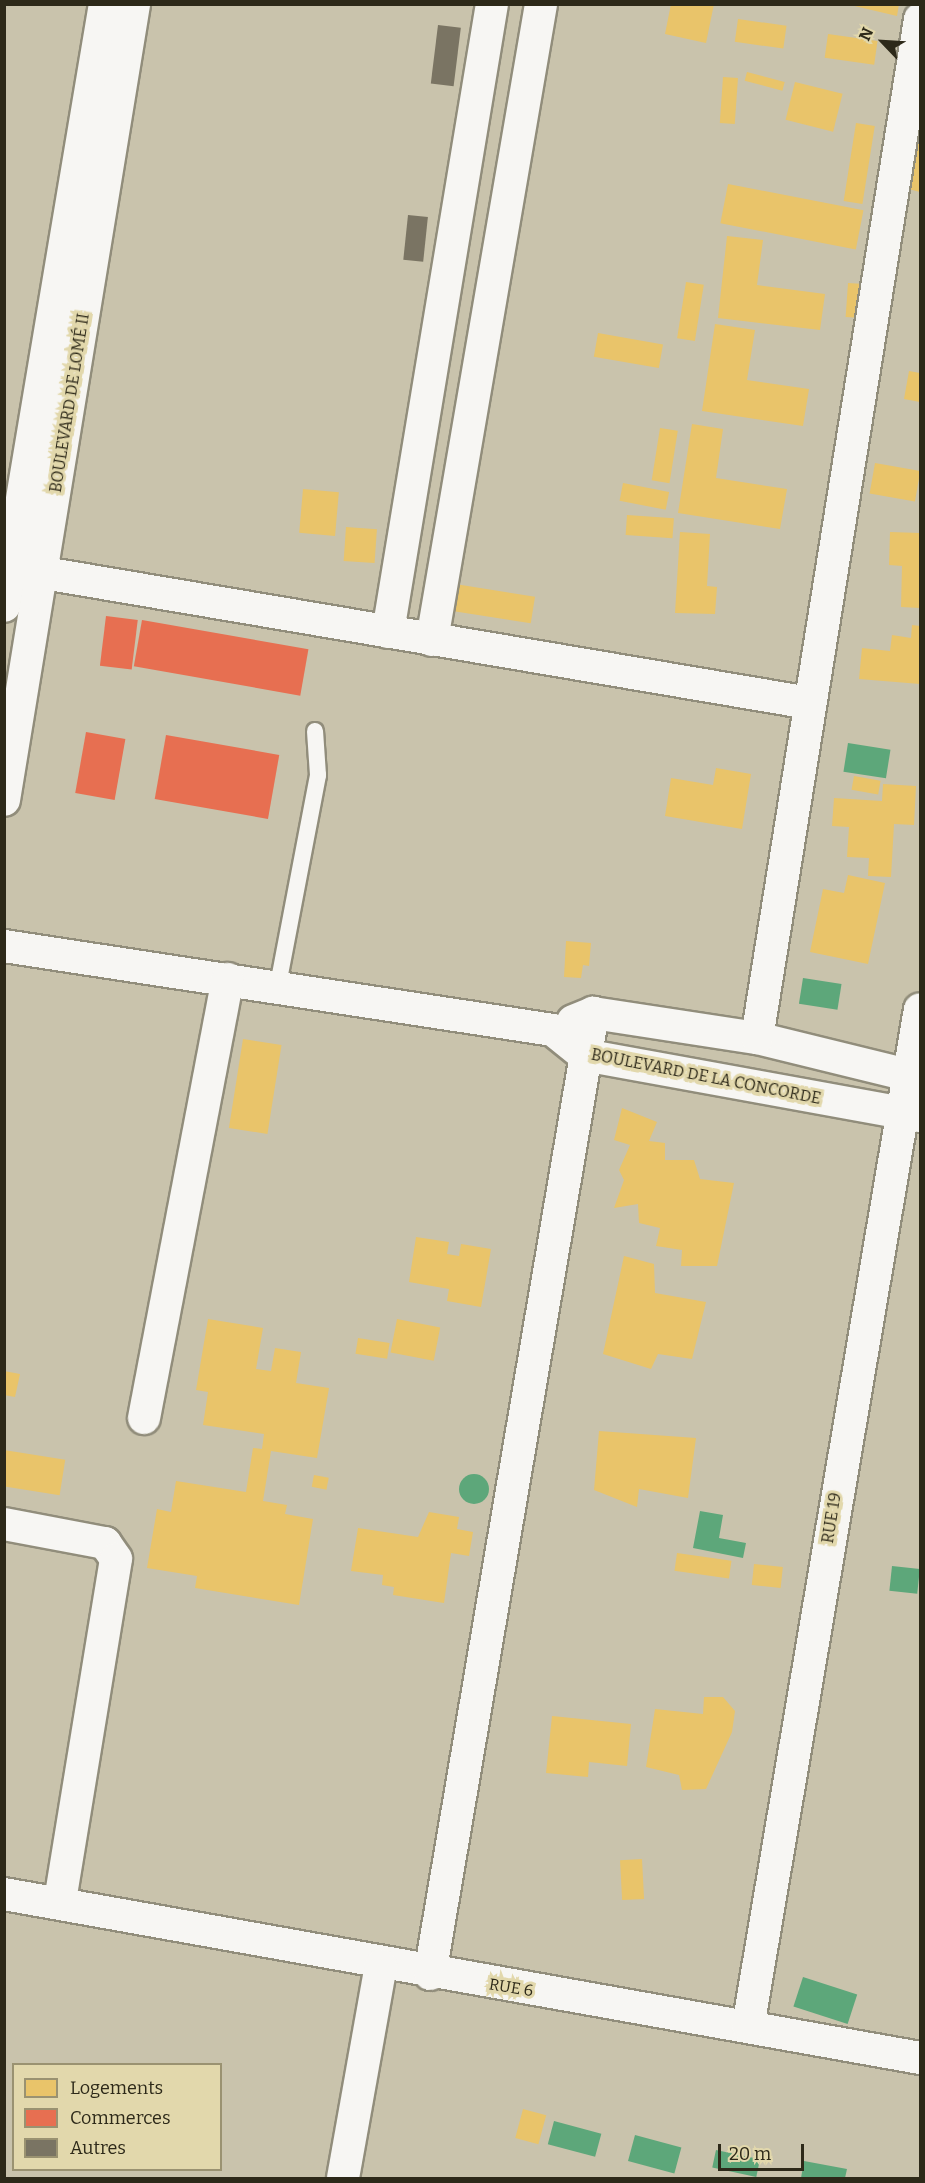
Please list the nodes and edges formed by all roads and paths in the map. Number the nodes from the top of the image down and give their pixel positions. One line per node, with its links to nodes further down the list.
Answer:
1 (105, 4): 7 (street, BOULEVARD DE LOMÉ II)
2 (134, 4): 6 (street, BOULEVARD DE LOMÉ II)
3 (492, 4): 8 (street)
4 (541, 4): 9 (street)
5 (921, 19): 11 (street)
6 (44, 573): 8 (street); 10 (street, BOULEVARD DE LOMÉ II)
7 (4, 606)
8 (388, 632): 9 (street)
9 (432, 640): 11 (street)
10 (15, 687): 13 (street, BOULEVARD DE LOMÉ II)
11 (809, 703): 20 (street)
12 (315, 731): 16 (lane)
13 (4, 801)
14 (4, 946): 15 (street)
15 (228, 979): 16 (street); 24 (street)
16 (278, 985): 19 (street)
17 (921, 1009): 22 (street, RUE 19)
18 (593, 1013): 19 (street); 20 (street); 21 (street)
19 (553, 1030): 21 (street, BOULEVARD DE LA CONCORDE)
20 (757, 1038): 22 (street)
21 (584, 1055): 23 (street, BOULEVARD DE LA CONCORDE); 29 (street)
22 (914, 1077): 23 (street, RUE 19)
23 (910, 1115): 30 (street, RUE 19)
24 (144, 1418)
25 (4, 1524): 27 (street)
26 (4, 1894): 27 (street, RUE 6)
27 (60, 1901): 28 (street, RUE 6)
28 (381, 1965): 29 (street, RUE 6); 32 (street)
29 (430, 1974): 30 (street, RUE 6)
30 (748, 2027): 31 (street, RUE 6)
31 (921, 2058)
32 (343, 2178)

